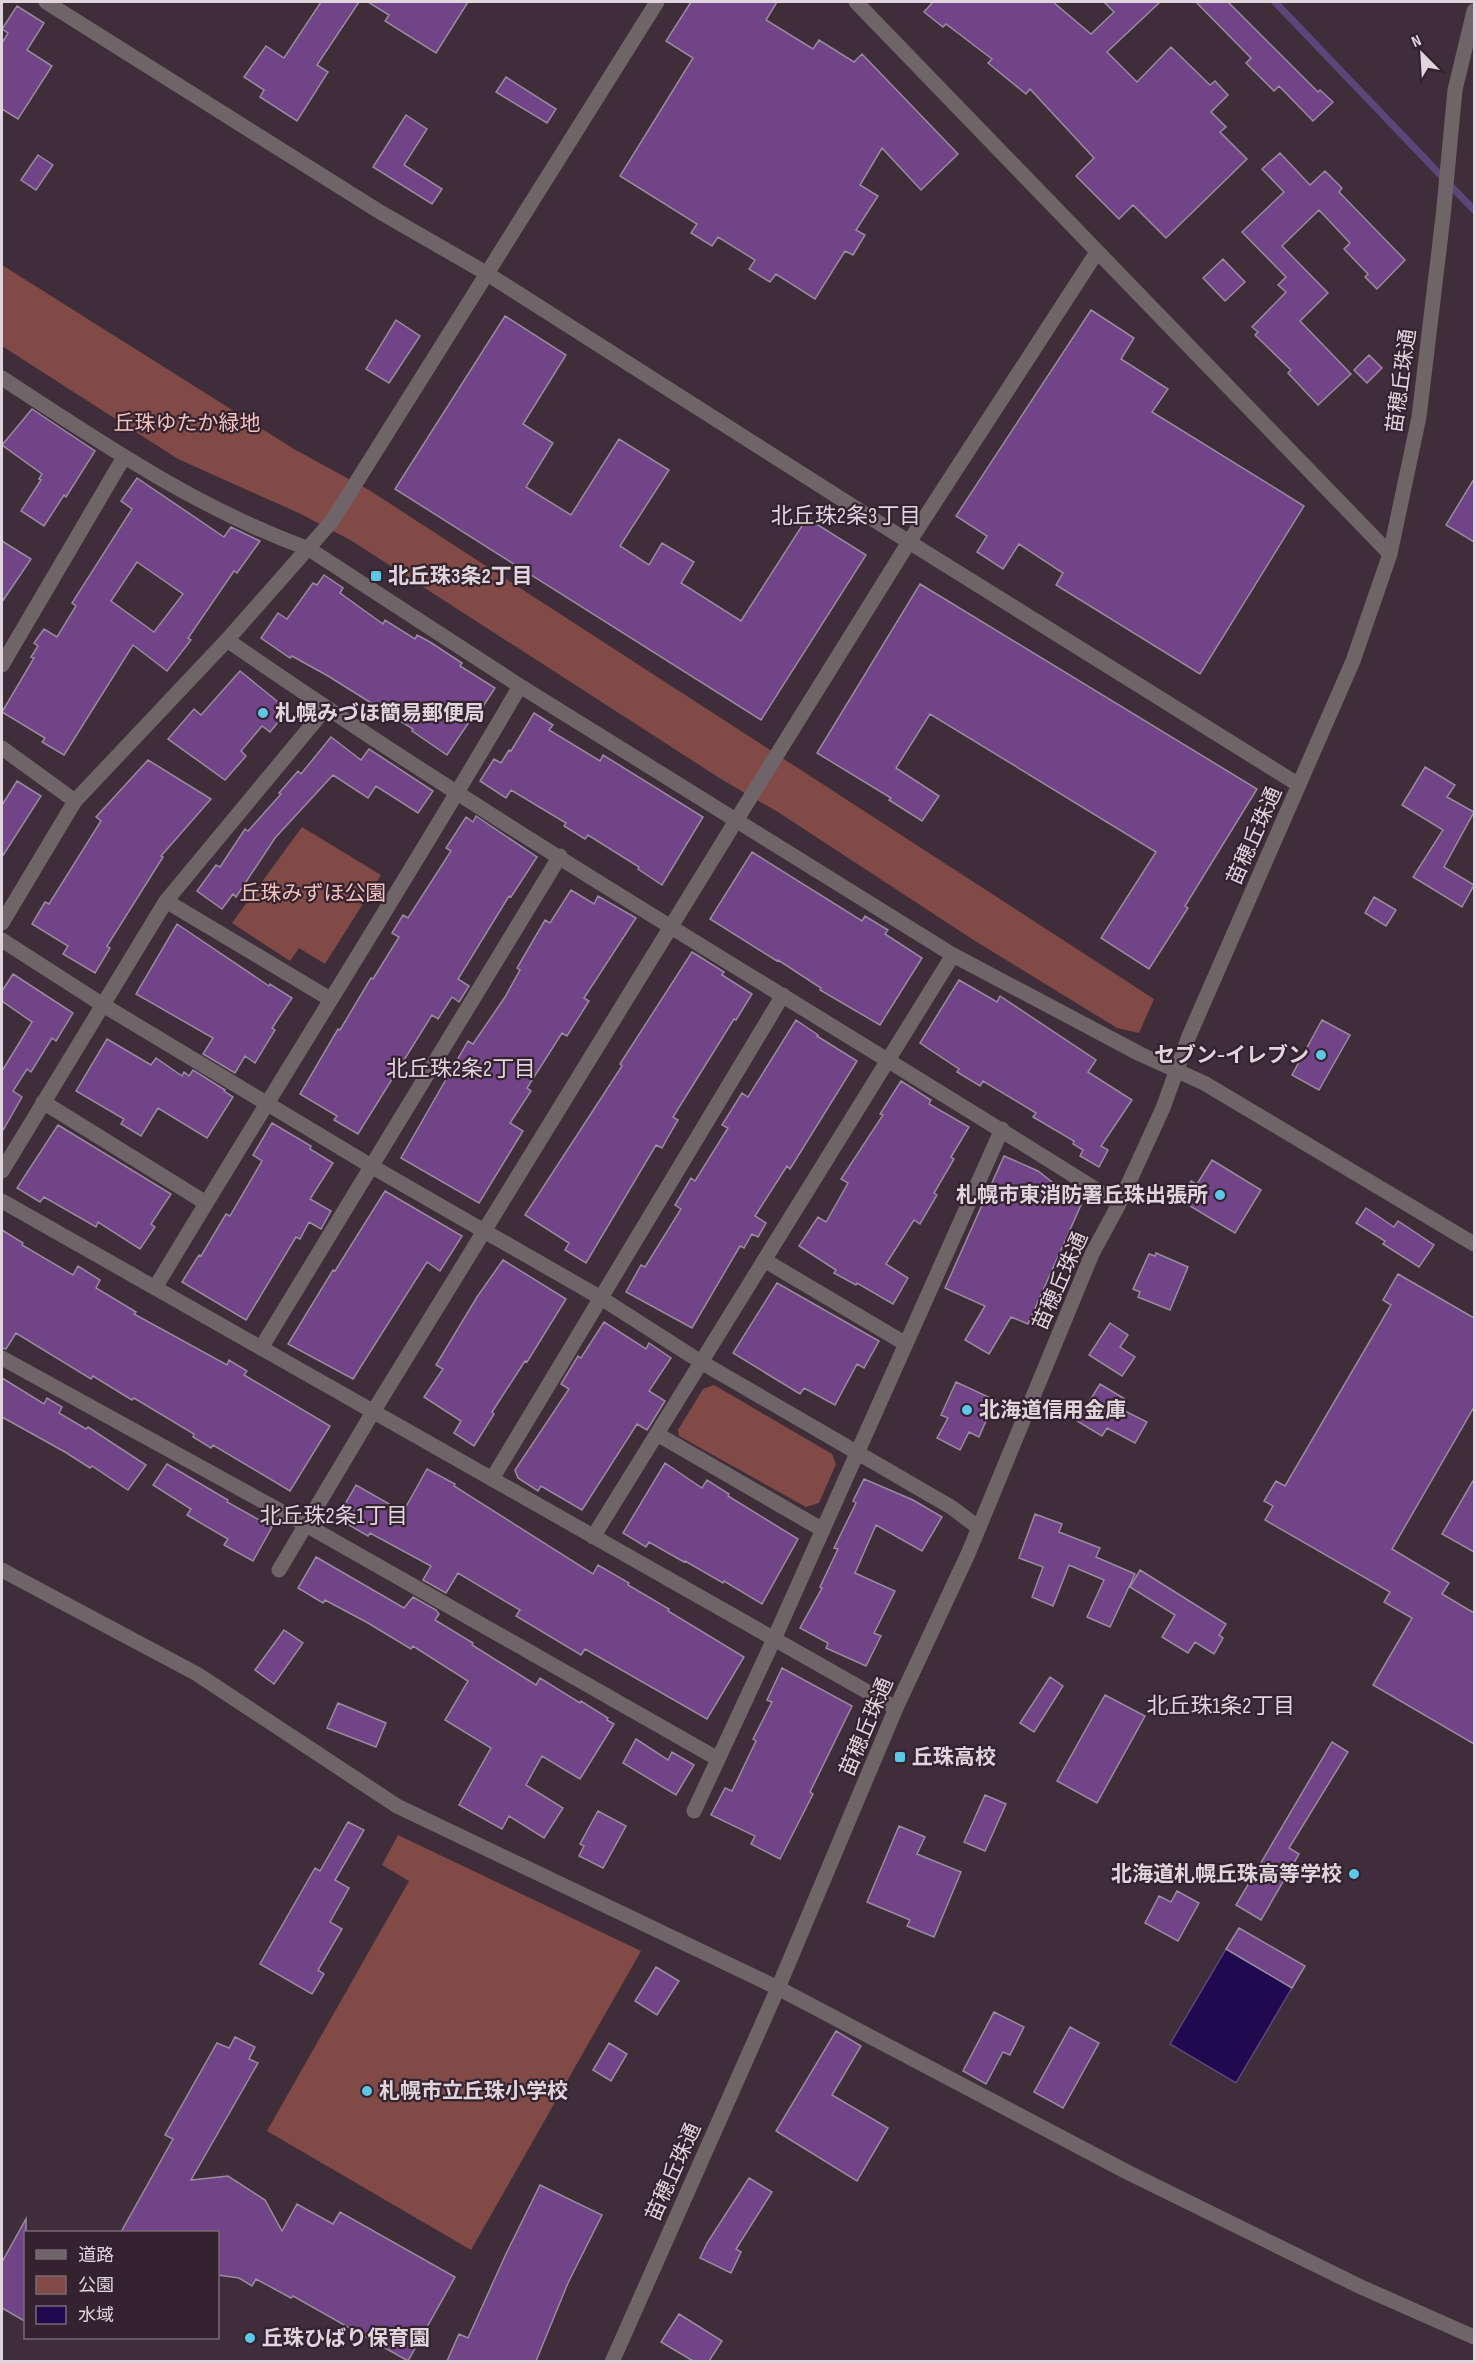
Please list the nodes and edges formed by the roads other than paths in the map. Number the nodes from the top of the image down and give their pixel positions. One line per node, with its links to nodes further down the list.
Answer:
1 (46, 2): 6 (street)
2 (657, 2): 6 (street)
3 (856, 2): 5 (street)
4 (1474, 11): 11 (street, 苗穂丘珠通)
5 (1097, 252): 9 (street); 11 (street)
6 (486, 273): 9 (street); 10 (street)
7 (3, 383): 8 (street)
8 (124, 457): 10 (street); 13 (street)
9 (909, 542): 17 (street); 20 (street)
10 (309, 549): 12 (street); 14 (street)
11 (1390, 554): 17 (street, 苗穂丘珠通)
12 (227, 639): 15 (street); 19 (street)
13 (2, 665)
14 (520, 686): 18 (street); 20 (street)
15 (326, 708): 18 (street); 22 (street)
16 (2, 748): 19 (street)
17 (1299, 785): 31 (street, 苗穂丘珠通)
18 (459, 792): 21 (street); 28 (street)
19 (75, 801): 23 (street)
20 (736, 819): 24 (street); 26 (street)
21 (560, 856): 24 (street); 35 (street)
22 (166, 901): 28 (street); 29 (street)
23 (2, 923)
24 (671, 927): 27 (street); 40 (street)
25 (2, 940): 29 (street)
26 (953, 955): 30 (street); 31 (street)
27 (783, 995): 30 (street); 44 (street)
28 (330, 999): 33 (street)
29 (103, 1005): 32 (street); 33 (street)
30 (889, 1059): 34 (street); 42 (street)
31 (1176, 1070): 39 (street, 苗穂丘珠通); 41 (street)
32 (44, 1102): 36 (street); 38 (street)
33 (266, 1103): 35 (street); 38 (street)
34 (1002, 1129): 39 (street); 45 (street)
35 (371, 1166): 40 (street); 46 (street)
36 (2, 1171)
37 (2, 1201): 43 (street)
38 (206, 1203): 43 (street)
39 (1119, 1204): 54 (street, 苗穂丘珠通)
40 (483, 1231): 44 (street); 49 (street)
41 (1474, 1244)
42 (764, 1260): 45 (street); 48 (street)
43 (155, 1288): 46 (street)
44 (601, 1298): 48 (street); 52 (street)
45 (906, 1344): 51 (street)
46 (261, 1348): 49 (street)
47 (2, 1358): 53 (street)
48 (701, 1362): 50 (street); 51 (street)
49 (373, 1412): 52 (street); 53 (street)
50 (657, 1434): 55 (street); 56 (street)
51 (858, 1453): 54 (street); 55 (street)
52 (492, 1479): 56 (street)
53 (306, 1525): 58 (street); 61 (street)
54 (979, 1528): 60 (street, 苗穂丘珠通)
55 (824, 1530): 59 (street)
56 (593, 1537): 59 (street)
57 (2, 1570): 63 (street)
58 (279, 1570)
59 (774, 1639): 60 (street); 61 (street)
60 (896, 1708): 63 (street, 苗穂丘珠通)
61 (718, 1759): 62 (street)
62 (694, 1811)
63 (778, 1988): 64 (street); 65 (street, 苗穂丘珠通)
64 (1474, 2337)
65 (612, 2361)

